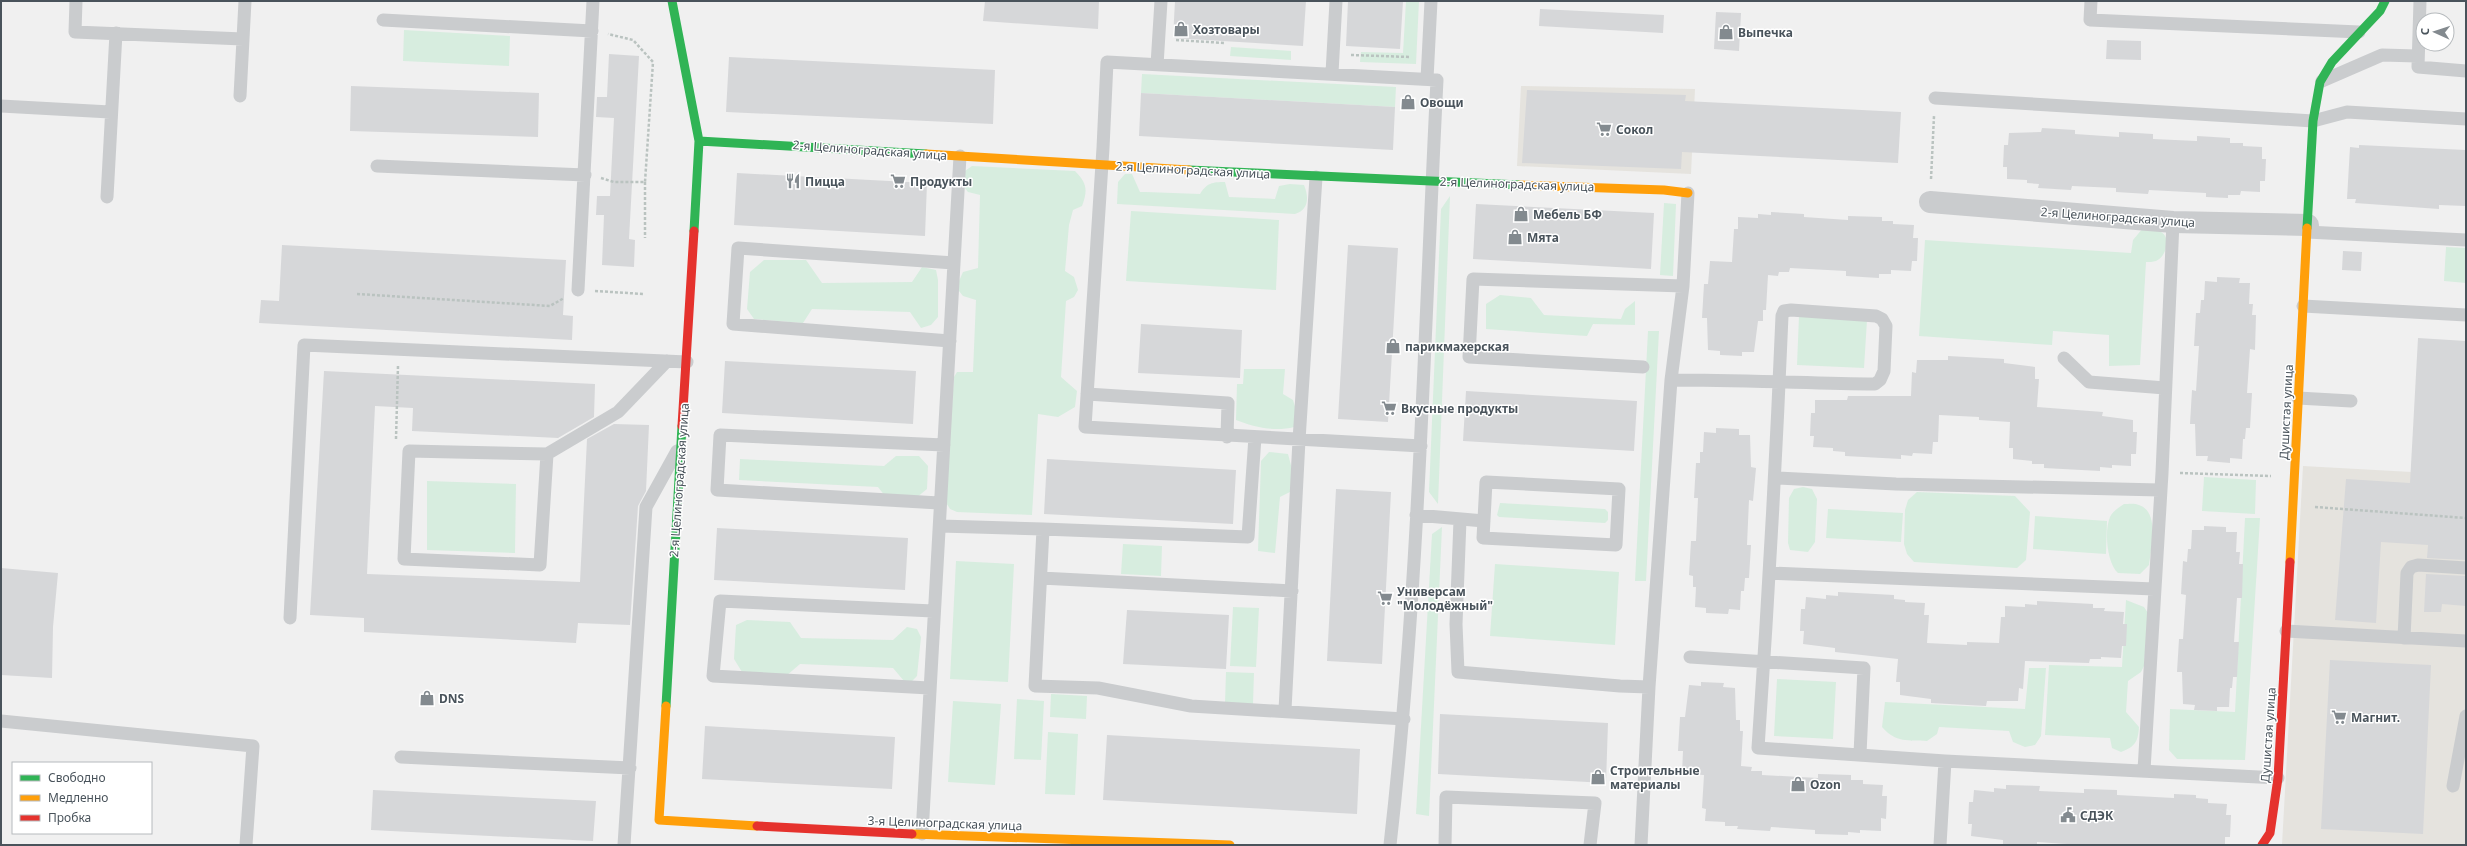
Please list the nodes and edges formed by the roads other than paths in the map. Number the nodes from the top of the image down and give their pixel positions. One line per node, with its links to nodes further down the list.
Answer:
1 (76, 1): 14 (lane)
2 (245, 1): 15 (lane)
3 (593, 1): 12 (lane)
4 (672, 1): 28 (street, 2-я Целиноградская улица)
5 (1161, 1): 17 (lane)
6 (1336, 1): 19 (lane)
7 (1431, 1): 20 (lane)
8 (2091, 1): 13 (lane)
9 (2385, 1): 13 (street, Душистая улица)
10 (2420, 1): 16 (lane)
11 (383, 20): 12 (lane)
12 (592, 31): 32 (lane)
13 (2359, 32): 21 (street, Душистая улица)
14 (116, 33): 15 (lane); 25 (lane)
15 (244, 38): 22 (lane)
16 (2417, 56): 18 (lane); 21 (lane)
17 (1157, 65): 19 (lane); 30 (lane)
18 (2466, 71)
19 (1332, 74): 20 (lane)
20 (1427, 79): 34 (lane)
21 (2320, 82): 27 (street, Душистая улица)
22 (240, 96)
23 (1935, 98): 27 (lane)
24 (1, 106): 25 (lane)
25 (110, 112): 36 (lane)
26 (2466, 119): 27 (lane)
27 (2313, 121): 39 (street, Душистая улица)
28 (699, 140): 29 (street, 2-я Целиноградская улица); 49 (street, 2-я Целиноградская улица)
29 (960, 156): 30 (street, 2-я Целиноградская улица); 41 (lane)
30 (1102, 165): 33 (street, 2-я Целиноградская улица); 54 (lane)
31 (377, 166): 32 (lane)
32 (585, 175): 43 (lane)
33 (1316, 177): 34 (street, 2-я Целиноградская улица); 59 (lane)
34 (1432, 181): 35 (street, 2-я Целиноградская улица); 62 (lane)
35 (1688, 193): 42 (lane)
36 (108, 197)
37 (1930, 202): 38 (street, 2-я Целиноградская улица)
38 (2173, 222): 39 (street, 2-я Целиноградская улица); 53 (lane)
39 (2307, 229): 40 (lane); 44 (street, Душистая улица)
40 (2466, 240)
41 (954, 263): 46 (lane); 46 (lane)
42 (1683, 286): 50 (lane); 51 (lane)
43 (578, 290)
44 (2303, 306): 45 (lane); 55 (street, Душистая улица)
45 (2466, 315)
46 (950, 341): 61 (lane)
47 (2064, 358): 53 (lane)
48 (667, 361): 49 (lane); 63 (lane); 78 (lane)
49 (687, 362): 60 (street, 2-я Целиноградская улица)
50 (1643, 367)
51 (1671, 380): 52 (lane); 84 (lane)
52 (1779, 382): 52 (lane); 64 (lane)
53 (2165, 388): 65 (lane)
54 (1087, 394): 57 (lane); 57 (lane)
55 (2298, 398): 56 (lane); 79 (street, Душистая улица)
56 (2351, 401)
57 (1226, 437): 58 (lane)
58 (1255, 437): 59 (lane); 71 (lane)
59 (1299, 440): 62 (lane); 76 (lane)
60 (682, 442): 93 (lane); 97 (street, 2-я Целиноградская улица)
61 (944, 445): 66 (lane); 66 (lane)
62 (1421, 446): 67 (lane)
63 (547, 454): 63 (lane)
64 (1776, 478): 65 (lane); 73 (lane)
65 (2160, 490): 75 (lane)
66 (940, 503): 70 (lane)
67 (1416, 515): 68 (lane); 88 (lane)
68 (1460, 520): 69 (lane); 84 (lane)
69 (1484, 521): 69 (lane)
70 (940, 526): 71 (lane); 77 (lane)
71 (1043, 528): 74 (lane)
72 (2466, 568): 80 (lane)
73 (1769, 573): 75 (lane); 83 (lane)
74 (1042, 578): 76 (lane); 86 (lane)
75 (2154, 589): 94 (lane)
76 (1292, 591): 86 (lane)
77 (934, 611): 85 (lane); 85 (lane)
78 (290, 618)
79 (2286, 631): 80 (lane); 95 (street, Душистая улица)
80 (2404, 638): 81 (lane)
81 (2466, 641)
82 (1690, 657): 83 (lane)
83 (1764, 660): 90 (lane); 90 (lane)
84 (1649, 687): 106 (lane)
85 (929, 688): 98 (lane)
86 (1285, 710): 88 (lane)
87 (2466, 716): 96 (lane)
88 (1404, 719): 103 (lane)
89 (1, 721): 100 (lane)
90 (1860, 754): 92 (lane)
91 (401, 757): 93 (lane)
92 (1945, 761): 94 (lane); 107 (lane)
93 (630, 768): 101 (lane)
94 (2144, 770): 95 (lane)
95 (2278, 778): 108 (street, Душистая улица)
96 (2452, 786)
97 (659, 820): 98 (street, 3-я Целиноградская улица)
98 (922, 834): 99 (street, 3-я Целиноградская улица)
99 (1142, 843): 102 (street, 3-я Целиноградская улица)
100 (246, 845)
101 (624, 845)
102 (1230, 845)
103 (1390, 845)
104 (1445, 845): 105 (lane)
105 (1590, 845)
106 (1641, 845)
107 (1940, 845)
108 (2262, 845)

